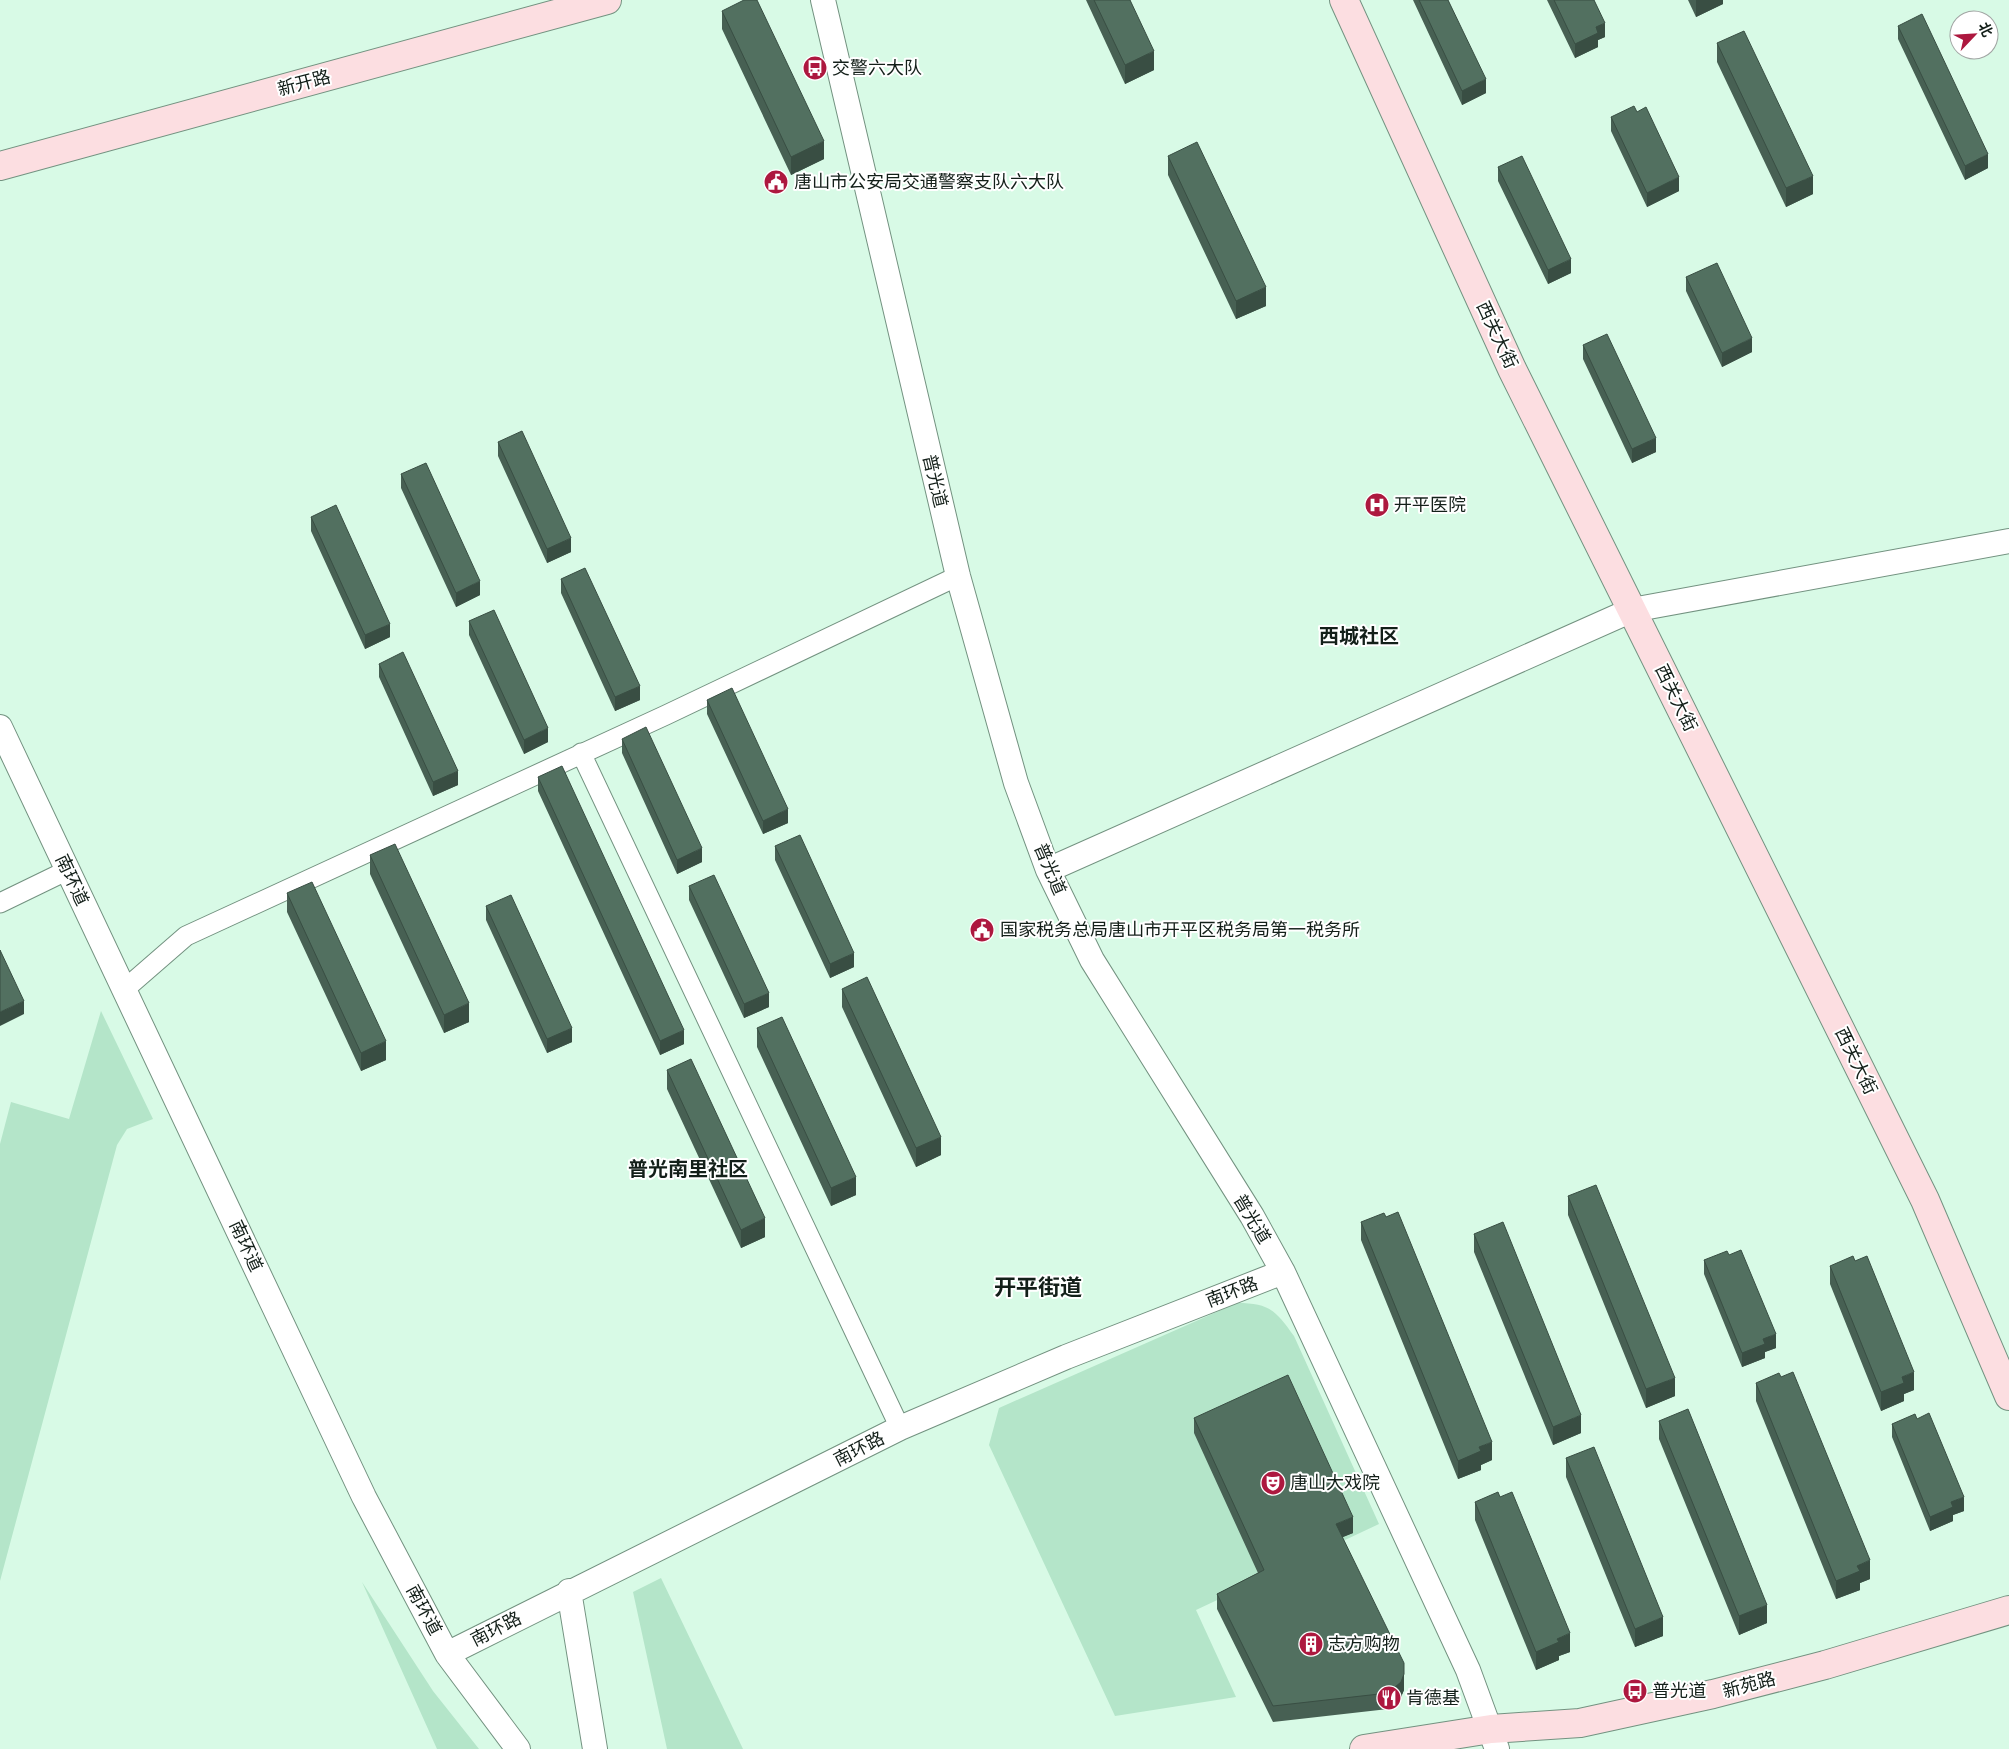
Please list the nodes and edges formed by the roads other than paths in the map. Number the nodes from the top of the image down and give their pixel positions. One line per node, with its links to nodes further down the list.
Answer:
1 (607, 0): 4 (main road, 新开路)
2 (823, 0): 6 (street, 普光道)
3 (1344, 0): 7 (main road, 西关大街)
4 (0, 166)
5 (2009, 541): 7 (street)
6 (958, 576): 9 (street); 11 (street, 普光道)
7 (1632, 610): 11 (street); 15 (main road, 西关大街)
8 (0, 727): 10 (street, 南环道)
9 (581, 753): 13 (street); 16 (street)
10 (68, 870): 12 (street); 13 (street, 南环道)
11 (1048, 870): 14 (street, 普光道)
12 (0, 903)
13 (125, 989): 19 (street, 南环道)
14 (1283, 1272): 16 (street, 南环路); 20 (street, 普光道)
15 (2009, 1396)
16 (900, 1428): 17 (street, 南环路)
17 (569, 1591): 19 (street, 南环路); 22 (street)
18 (2009, 1610): 20 (main road, 新苑路)
19 (447, 1654): 21 (street, 南环道)
20 (1494, 1739): 23 (main road, 新苑路)
21 (518, 1749)
22 (595, 1749)
23 (1364, 1749)

